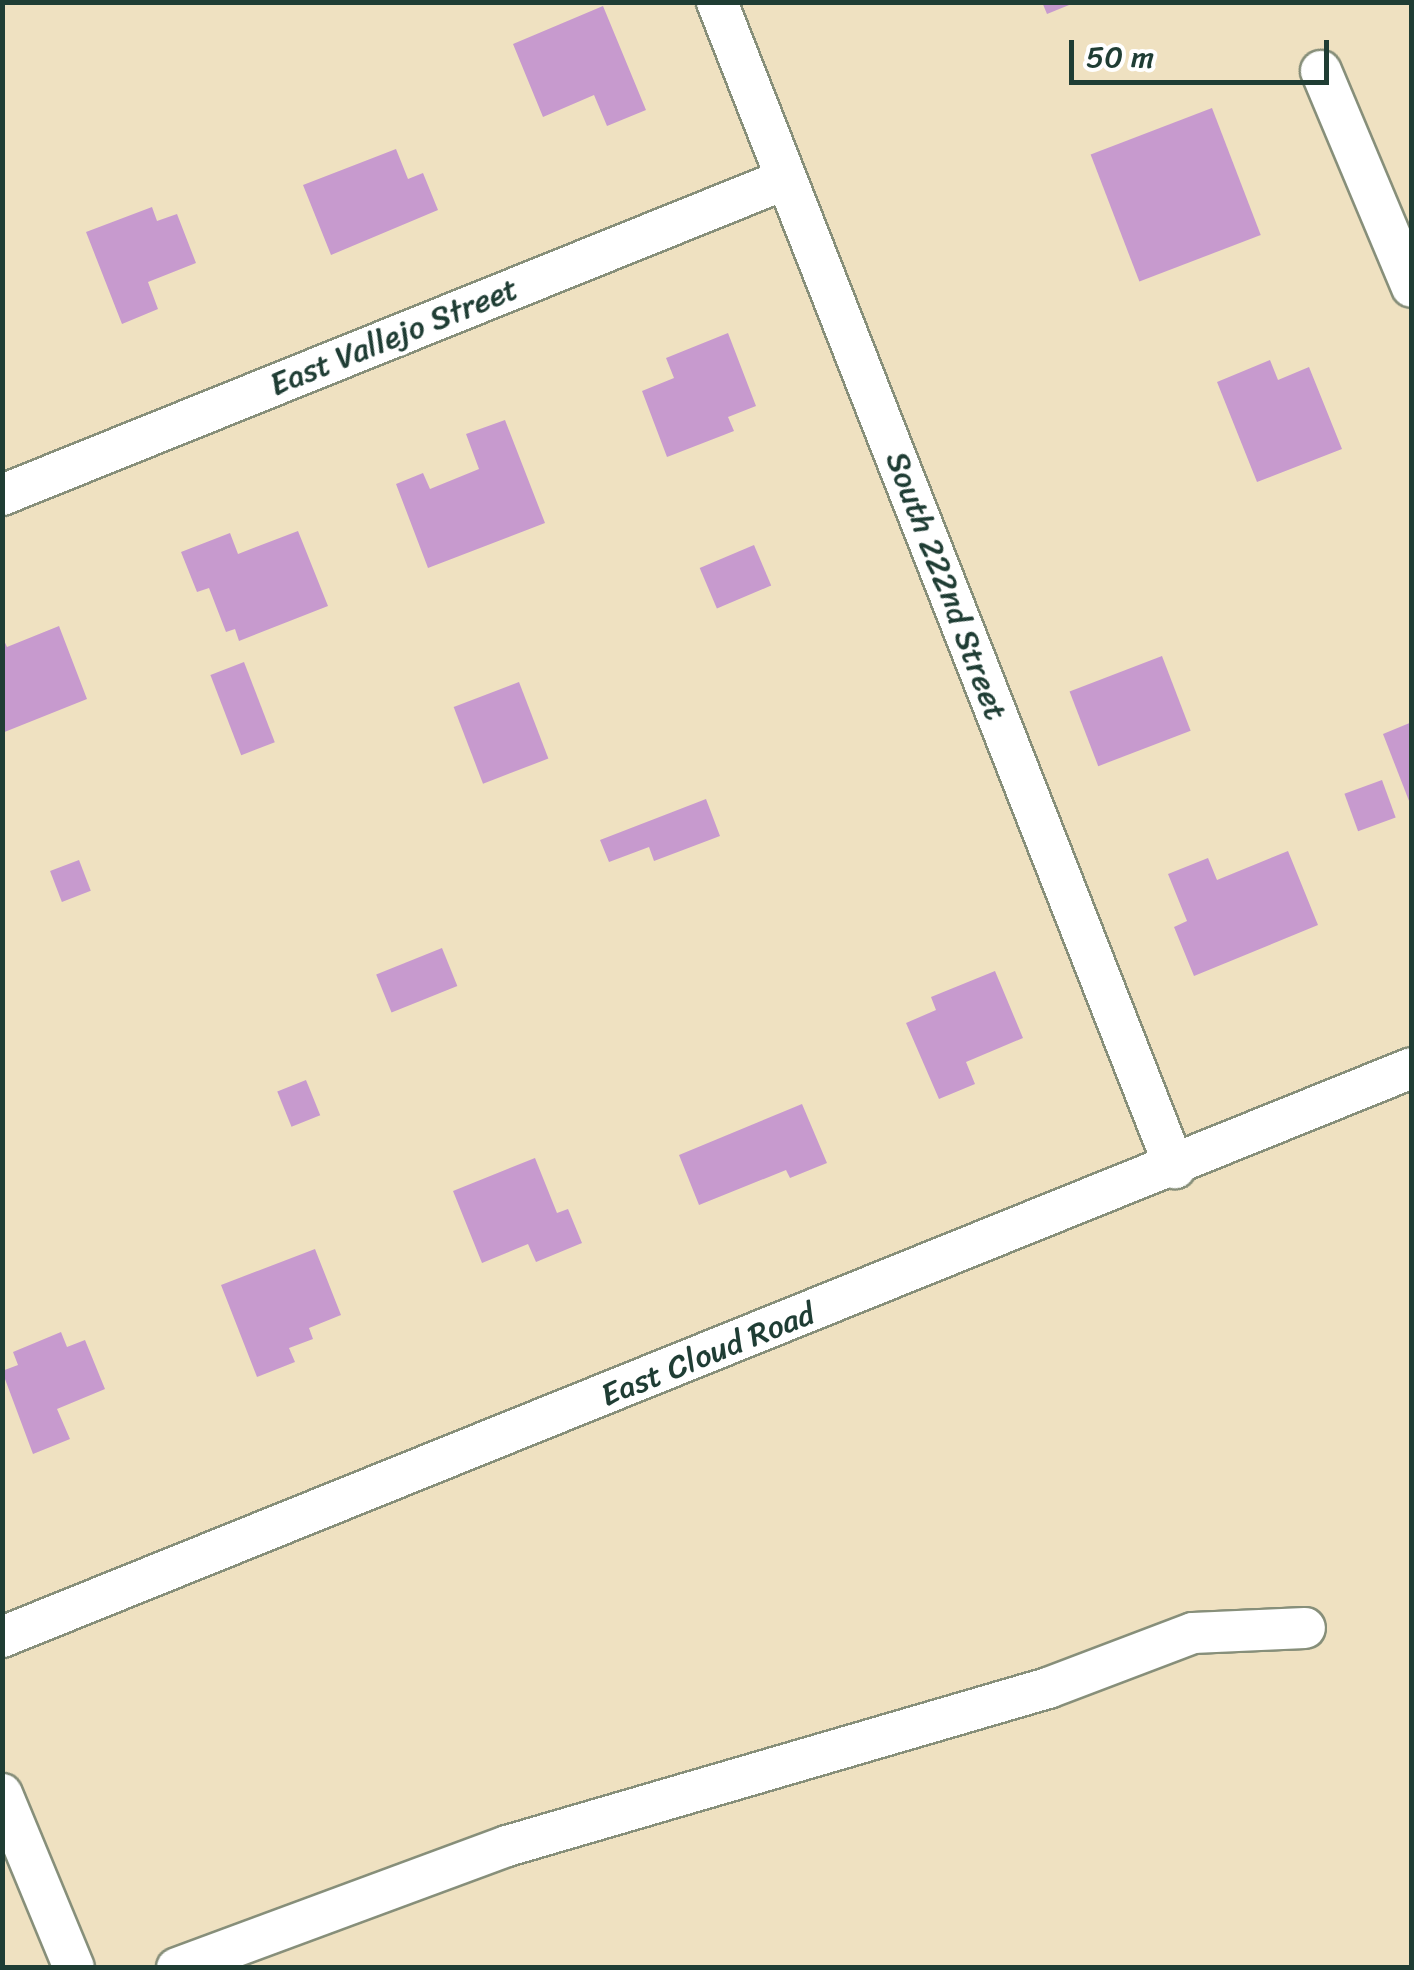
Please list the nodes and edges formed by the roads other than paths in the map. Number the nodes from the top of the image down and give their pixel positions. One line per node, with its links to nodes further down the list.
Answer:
1 (717, 2): 3 (street, South 222nd Street)
2 (1321, 71): 4 (street)
3 (786, 180): 5 (street, East Vallejo Street); 7 (street, South 222nd Street)
4 (1412, 287)
5 (2, 496)
6 (1412, 1068): 7 (street, East Cloud Road)
7 (1175, 1168): 9 (street, East Cloud Road)
8 (1305, 1628): 12 (street)
9 (2, 1637)
10 (2, 1794): 11 (street)
11 (74, 1968)
12 (177, 1968)

